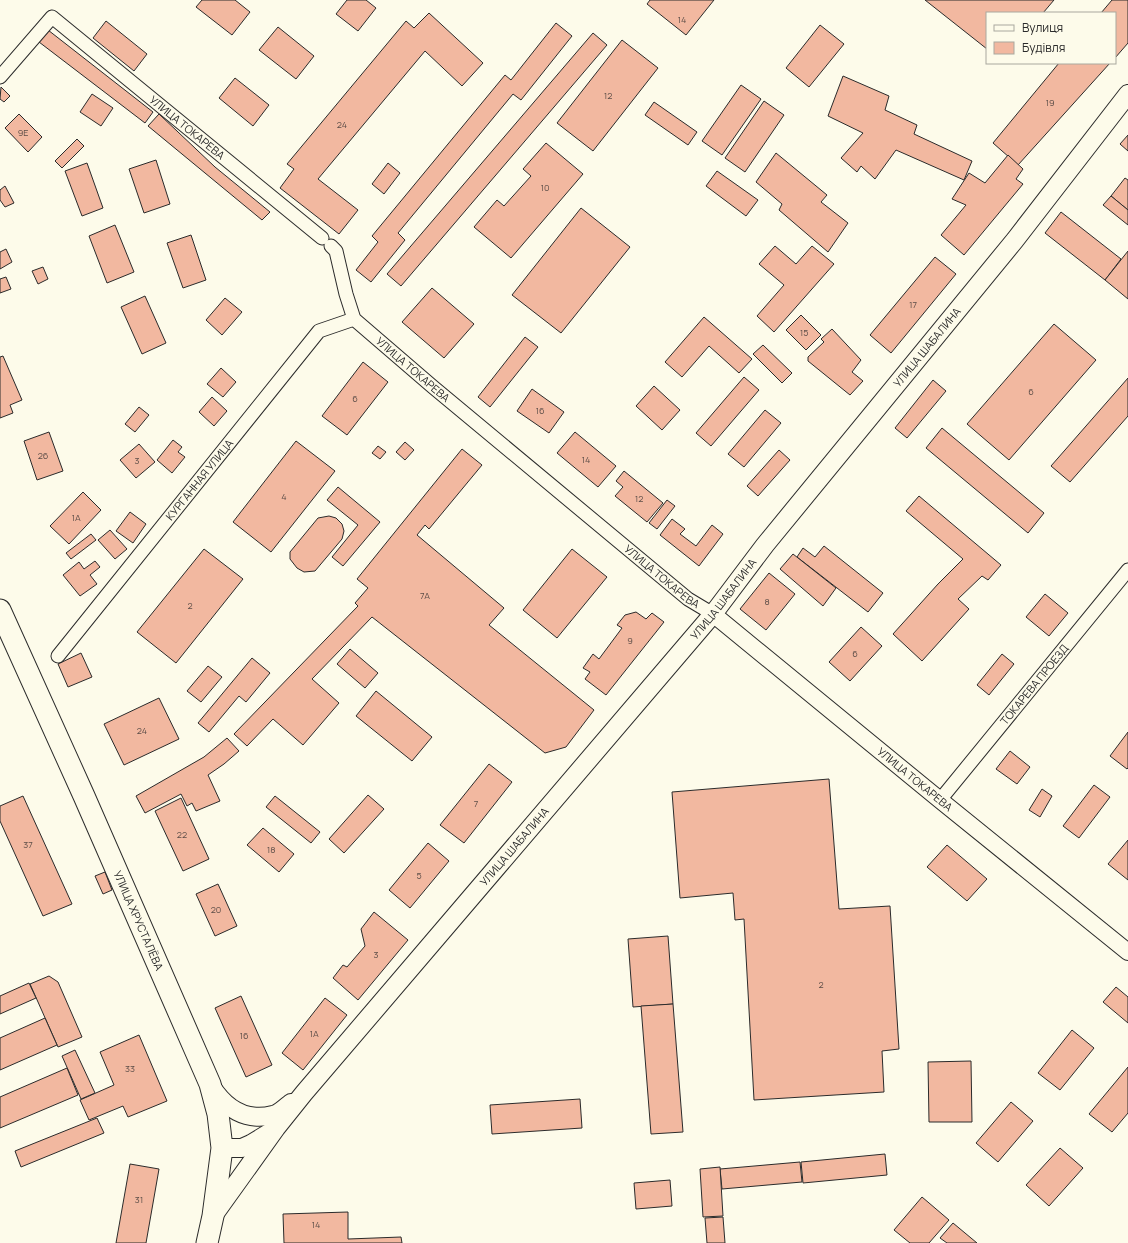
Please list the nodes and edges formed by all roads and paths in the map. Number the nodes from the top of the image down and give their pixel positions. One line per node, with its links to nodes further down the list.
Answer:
1 (0, 78): 3 (street, УЛИЦА ТОКАРЕВА)
2 (1128, 94): 6 (main road, УЛИЦА ШАБАЛИНА)
3 (354, 319): 6 (street, УЛИЦА ТОКАРЕВА); 7 (street, КУРГАННАЯ УЛИЦА)
4 (1128, 570): 8 (street, ТОКАРЕВА ПРОЕЗД)
5 (0, 610): 10 (main road, УЛИЦА ХРУСТАЛЁВА)
6 (713, 614): 8 (street, УЛИЦА ТОКАРЕВА); 11 (main road, УЛИЦА ШАБАЛИНА)
7 (58, 656)
8 (940, 800): 9 (street, УЛИЦА ТОКАРЕВА)
9 (1128, 952)
10 (210, 1084): 11 (main road, УЛИЦА ШАБАЛИНА); 13 (main road, УЛИЦА ХРУСТАЛЁВА)
11 (304, 1093): 12 (main road, УЛИЦА ШАБАЛИНА)
12 (276, 1128): 13 (main road, УЛИЦА ШАБАЛИНА); 14 (main road, УЛИЦА ШАБАЛИНА)
13 (222, 1148): 14 (main road, УЛИЦА ХРУСТАЛЁВА)
14 (212, 1216): 15 (main road, УЛИЦА ХРУСТАЛЁВА)
15 (207, 1243)

